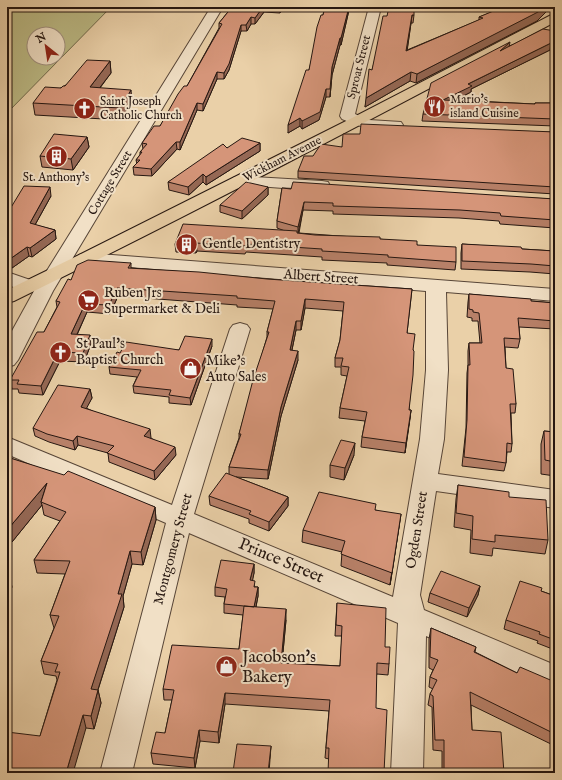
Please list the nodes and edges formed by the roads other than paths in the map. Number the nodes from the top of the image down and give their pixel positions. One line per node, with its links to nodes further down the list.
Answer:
1 (217, 7): 9 (street, Cottage Street)
2 (375, 7): 4 (street, Sproat Street)
3 (555, 17): 4 (main road, Wickham Avenue)
4 (357, 121): 5 (street); 6 (main road, Wickham Avenue)
5 (414, 126)
6 (239, 181): 7 (street); 8 (main road, Wickham Avenue)
7 (334, 187)
8 (86, 259): 9 (main road, Wickham Avenue); 12 (street, Albert Street)
9 (55, 273): 11 (main road, Wickham Avenue); 16 (street, Cottage Street)
10 (7, 278): 11 (street)
11 (28, 286): 14 (main road, Wickham Avenue)
12 (436, 286): 13 (street, Albert Street); 18 (street, Ogden Street)
13 (555, 295)
14 (7, 297)
15 (240, 329): 20 (street, Montgomery Street)
16 (7, 360)
17 (7, 445): 20 (street, Prince Street)
18 (425, 481): 19 (street); 21 (street, Ogden Street)
19 (555, 499)
20 (180, 518): 21 (street, Prince Street); 23 (street, Montgomery Street)
21 (412, 616): 22 (street, Prince Street); 24 (street, Ogden Street)
22 (555, 678)
23 (116, 773)
24 (407, 773)

